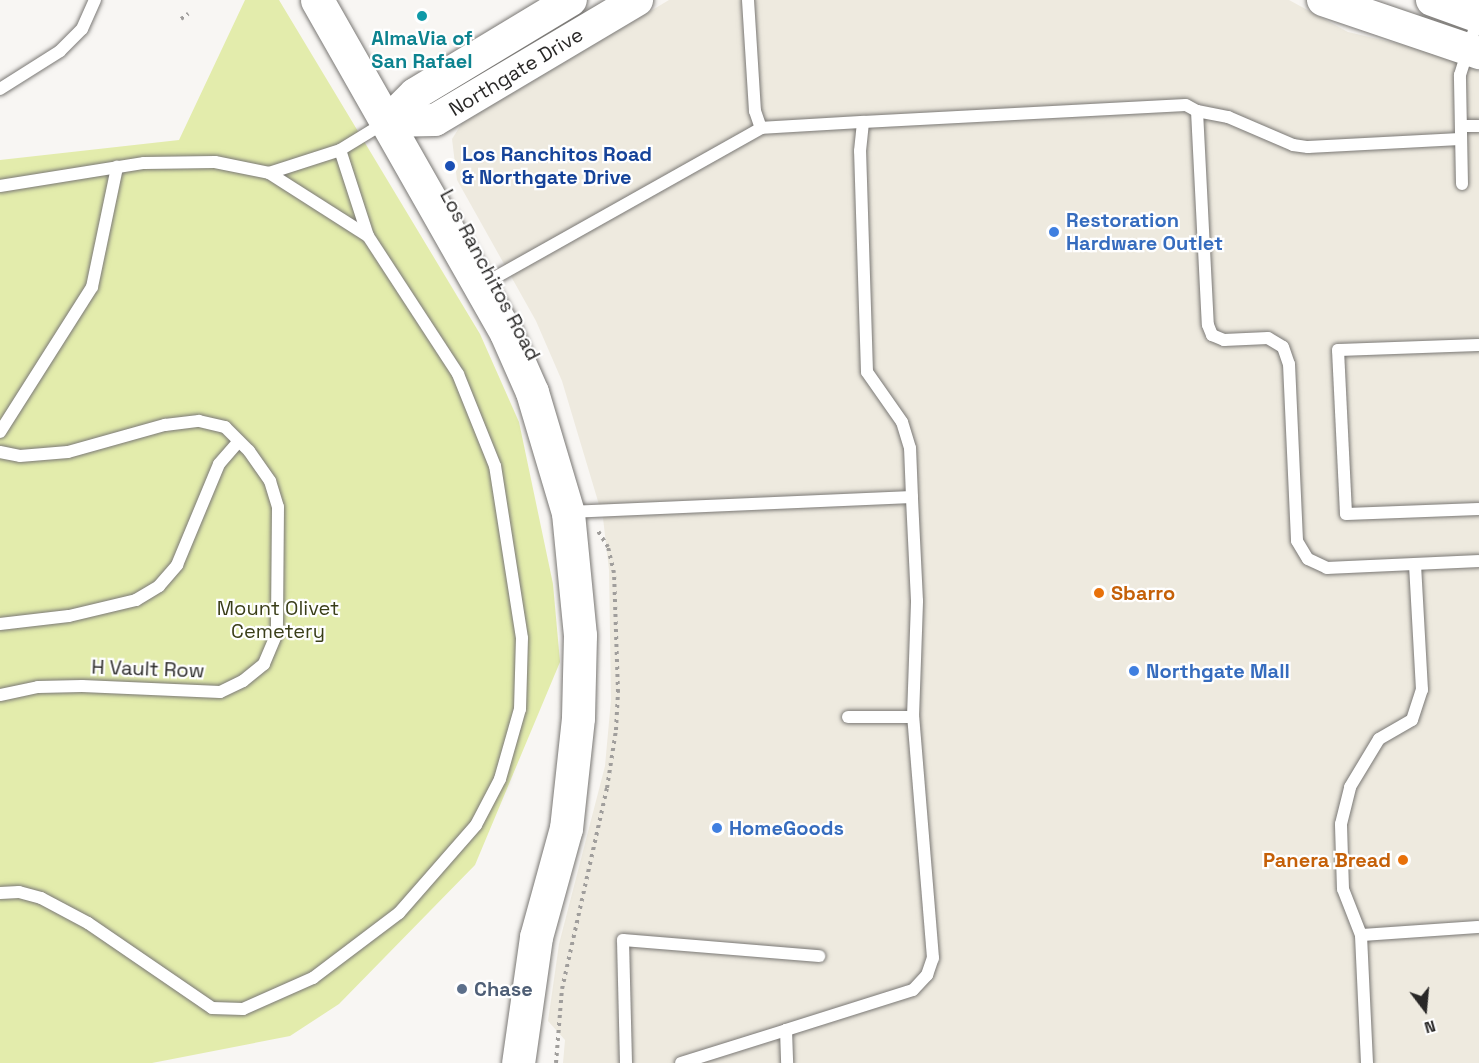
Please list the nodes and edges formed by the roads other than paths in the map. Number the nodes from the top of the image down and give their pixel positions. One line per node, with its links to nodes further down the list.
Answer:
1 (95, 0): 10 (lane)
2 (317, 0): 12 (main road, Los Ranchitos Road)
3 (638, 0): 12 (street, Northgate Drive)
4 (748, 0): 15 (lane)
5 (1323, 0): 9 (street)
6 (1432, 0): 8 (street)
7 (556, 4): 12 (street, Northgate Drive)
8 (1479, 16): 9 (lane)
9 (1473, 50): 16 (lane)
10 (0, 89)
11 (1197, 111): 13 (lane); 16 (lane); 32 (lane)
12 (388, 121): 17 (lane, Northgate Drive); 23 (main road, Los Ranchitos Road); 30 (main road, Los Ranchitos Road)
13 (863, 122): 15 (lane); 28 (lane)
14 (1479, 126): 16 (lane)
15 (761, 128): 23 (lane)
16 (1460, 132): 20 (lane)
17 (340, 150): 19 (lane, Northgate Drive); 22 (lane)
18 (117, 167): 19 (lane); 21 (lane); 25 (lane)
19 (269, 173): 22 (lane)
20 (1462, 184)
21 (0, 186)
22 (368, 236): 37 (lane)
23 (496, 278): 30 (main road, Los Ranchitos Road)
24 (1479, 345): 29 (lane)
25 (0, 432)
26 (239, 441): 27 (lane, H Vault Row); 33 (lane); 34 (lane, H Vault Row)
27 (0, 452)
28 (912, 497): 30 (lane); 36 (lane)
29 (1479, 509)
30 (576, 511): 42 (main road, Los Ranchitos Road)
31 (1479, 561): 32 (lane)
32 (1415, 564): 39 (lane)
33 (0, 624)
34 (0, 695)
35 (848, 717): 36 (lane)
36 (913, 717): 41 (lane)
37 (0, 893)
38 (1479, 927): 39 (lane)
39 (1361, 935): 46 (lane)
40 (819, 956): 43 (lane)
41 (786, 1030): 44 (lane); 45 (lane)
42 (518, 1063)
43 (626, 1063)
44 (681, 1063)
45 (787, 1063)
46 (1367, 1063)

